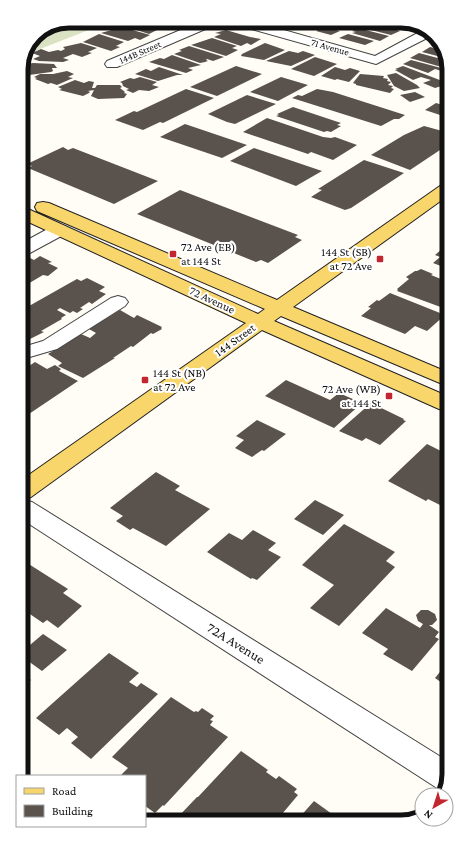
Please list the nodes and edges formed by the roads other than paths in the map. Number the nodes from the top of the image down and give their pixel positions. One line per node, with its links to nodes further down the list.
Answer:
1 (196, 28): 4 (street, 144B Street)
2 (263, 28): 3 (street, 71 Avenue)
3 (423, 35)
4 (112, 64)
5 (442, 192): 11 (main road, 144 Street)
6 (28, 201): 11 (main road, 72 Avenue)
7 (28, 216): 8 (main road, 72 Avenue)
8 (59, 230): 9 (street); 12 (main road, 72 Avenue)
9 (28, 247)
10 (118, 302): 13 (street)
11 (279, 308): 12 (main road, 144 Street); 14 (main road, 72 Avenue)
12 (260, 322): 15 (main road, 72 Avenue); 16 (main road, 144 Street)
13 (28, 350)
14 (442, 378)
15 (442, 402)
16 (28, 487)
17 (28, 511): 18 (street, 72A Avenue)
18 (442, 774)

